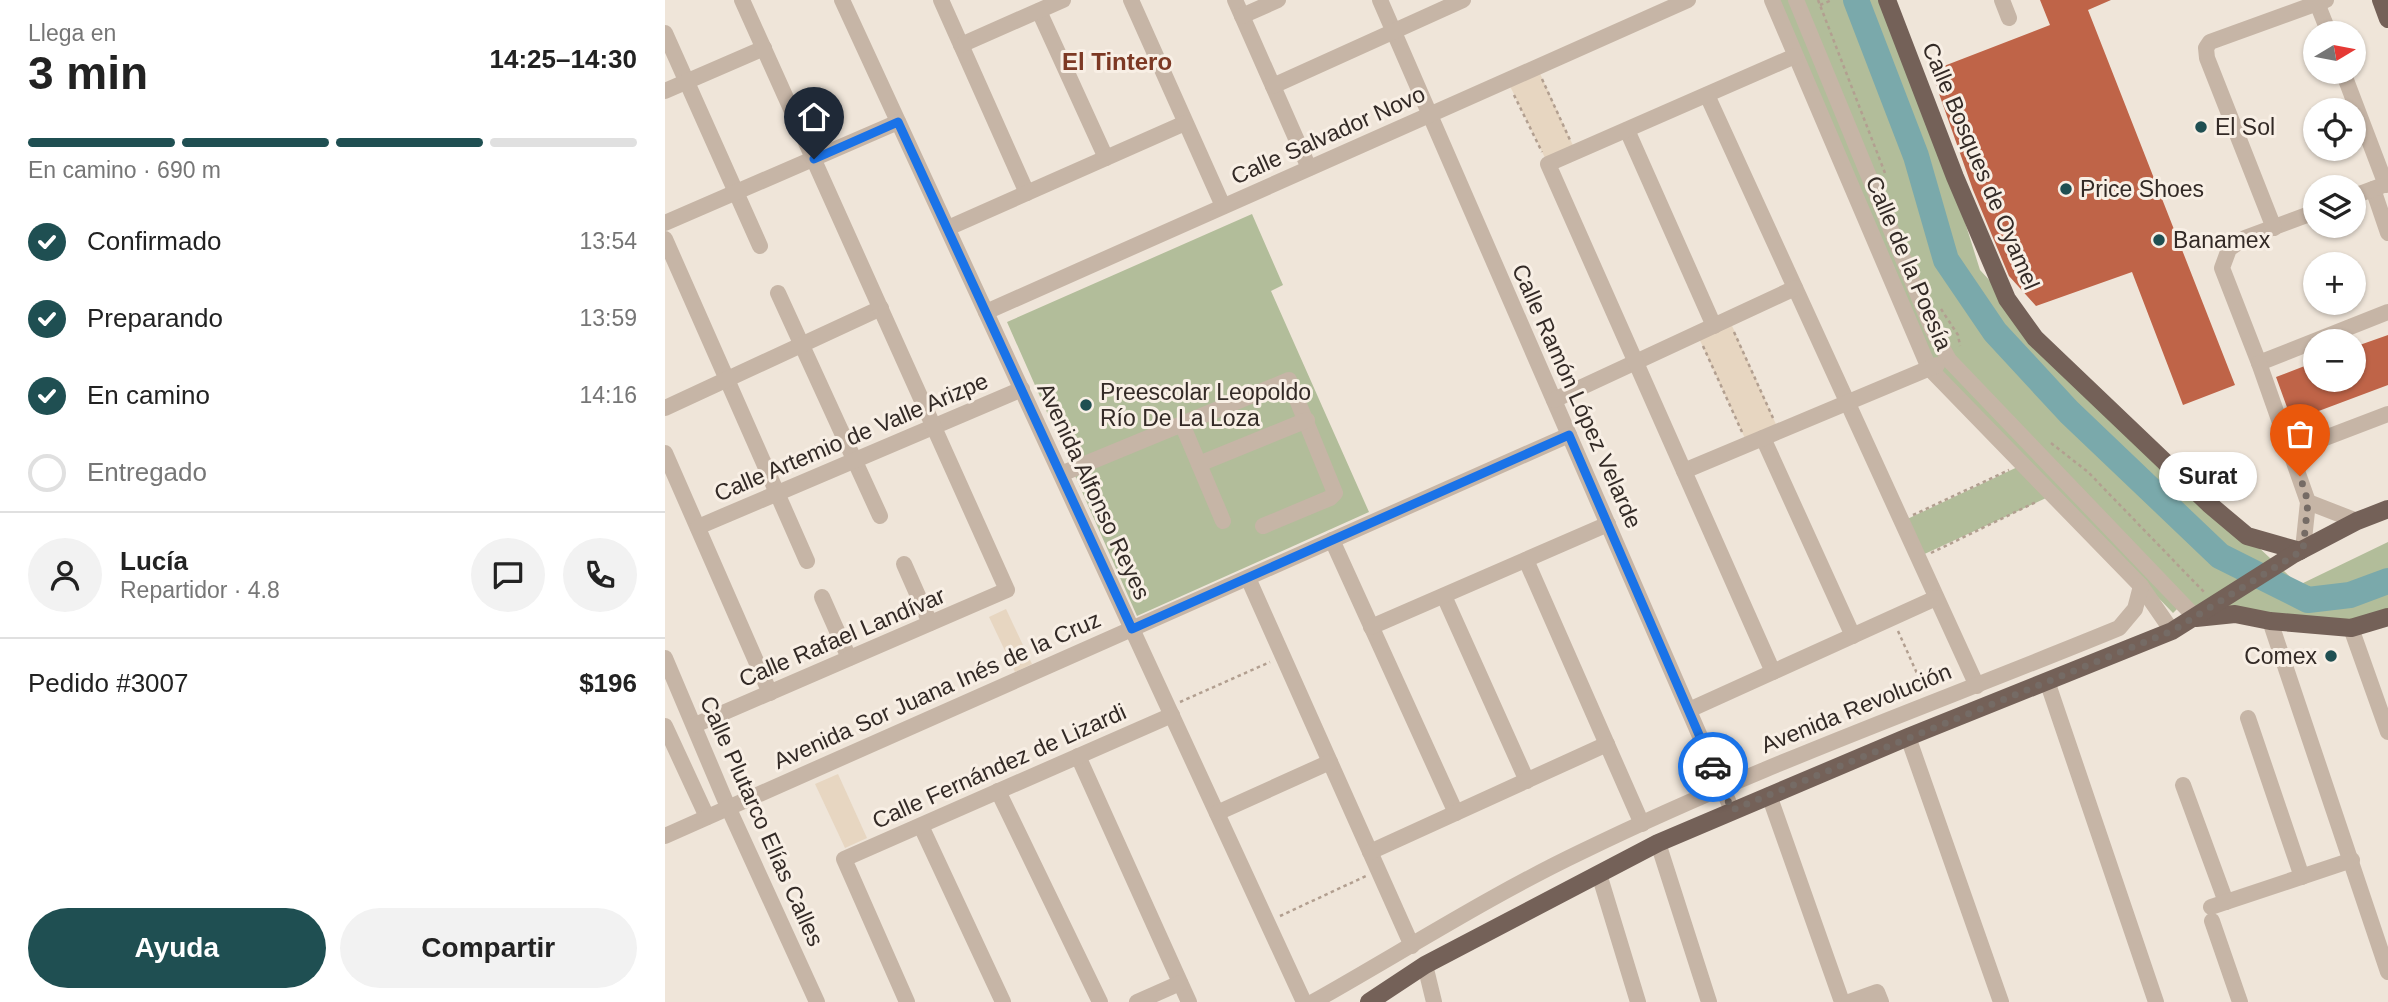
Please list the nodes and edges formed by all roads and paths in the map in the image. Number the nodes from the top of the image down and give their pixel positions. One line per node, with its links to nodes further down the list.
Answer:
1 (742, 0): 27 (street)
2 (941, 0): 26 (street)
3 (1063, 0): 19 (street)
4 (1131, 0): 38 (street)
5 (1235, 0): 20 (street)
6 (1278, 0): 20 (street)
7 (1380, 0): 24 (street, Calle Ramón López Velarde)
8 (1464, 0): 24 (street)
9 (1772, 0): 28 (street, Calle de la Poesía)
10 (1796, 0): 68 (street, Calle de la Poesía)
11 (1832, 0): 18 (path)
12 (1887, 0): 105 (main road, Calle Bosques de Oyamel)
13 (2002, 0): 21 (street)
14 (2381, 0): 22 (main road)
15 (846, 1): 37 (street, Avenida Alfonso Reyes)
16 (2322, 1): 23 (street); 55 (street)
17 (1679, 2): 29 (street, Calle Salvador Novo)
18 (1819, 2): 46 (path)
19 (1039, 11): 26 (street); 41 (street)
20 (1242, 16): 33 (street)
21 (2009, 18)
22 (2388, 19)
23 (2326, 21)
24 (1394, 32): 33 (street); 36 (street, Calle Ramón López Velarde)
25 (665, 33): 31 (street)
26 (961, 45): 50 (street)
27 (764, 48): 31 (street); 42 (street)
28 (1795, 56): 35 (street); 71 (street, Calle de la Poesía)
29 (1537, 67): 30 (street, Calle Salvador Novo); 40 (path)
30 (1507, 80): 36 (street, Calle Salvador Novo); 43 (path)
31 (687, 82): 34 (street); 48 (street)
32 (2348, 84): 44 (street)
33 (1273, 86): 45 (street)
34 (665, 91)
35 (1707, 95): 39 (street); 59 (street)
36 (1430, 115): 45 (street, Calle Salvador Novo); 75 (street, Calle Ramón López Velarde)
37 (898, 122): 42 (street); 54 (street, Avenida Alfonso Reyes)
38 (1185, 123): 41 (street); 51 (street)
39 (1627, 130): 40 (street); 65 (street)
40 (1576, 152): 43 (street)
41 (1106, 158): 50 (street)
42 (814, 159): 48 (street); 62 (street)
43 (1548, 164): 69 (street)
44 (2384, 164): 47 (street)
45 (1310, 168): 51 (street, Calle Salvador Novo)
46 (1887, 182)
47 (2383, 186): 49 (street); 56 (street)
48 (736, 192): 53 (street); 58 (street)
49 (2366, 192)
50 (1027, 193): 54 (street)
51 (1223, 206): 63 (street, Calle Salvador Novo)
52 (2303, 217): 55 (street)
53 (665, 223)
54 (948, 228): 63 (street, Avenida Alfonso Reyes)
55 (2274, 228): 70 (street)
56 (2388, 233)
57 (665, 239): 73 (street)
58 (760, 246)
59 (1795, 288): 65 (street); 76 (street)
60 (778, 293): 67 (street)
61 (1937, 303): 72 (path)
62 (881, 308): 67 (street); 81 (street)
63 (986, 312): 74 (street, Avenida Alfonso Reyes)
64 (2388, 312): 70 (street)
65 (1721, 323): 66 (street); 82 (path)
66 (1697, 334): 69 (street); 85 (path)
67 (802, 345): 73 (street); 88 (street)
68 (1949, 360): 71 (street); 72 (street, Calle de la Poesía)
69 (1636, 362): 75 (street); 91 (street)
70 (2259, 363): 86 (street)
71 (1930, 368): 76 (street); 89 (street, Calle de la Poesía)
72 (1965, 377): 118 (street, Calle de la Poesía)
73 (727, 379): 77 (street); 94 (street)
74 (1022, 389): 81 (street, Calle Artemio de Valle Arizpe); 92 (street, Avenida Alfonso Reyes)
75 (1554, 400): 83 (street, Calle Ramón López Velarde)
76 (1847, 403): 82 (street); 100 (street)
77 (665, 408)
78 (2388, 414): 86 (street)
79 (1307, 420): 80 (street); 90 (street); 102 (street)
80 (1182, 424): 90 (street); 92 (street)
81 (934, 427): 88 (street, Calle Artemio de Valle Arizpe); 120 (street, Calle Rafael Landívar)
82 (1779, 431): 85 (street)
83 (1569, 435): 101 (street, Calle Ramón López Velarde); 104 (street, Avenida Sor Juana Inés de la Cruz)
84 (2047, 440): 115 (path)
85 (1755, 441): 91 (street); 125 (street)
86 (2291, 451): 95 (street)
87 (665, 453): 103 (street)
88 (854, 461): 94 (street, Calle Artemio de Valle Arizpe); 97 (street)
89 (2025, 463): 93 (street, Calle de la Poesía); 100 (path)
90 (1199, 464): 99 (street)
91 (1684, 471): 129 (street)
92 (1061, 474): 123 (street, Avenida Alfonso Reyes)
93 (2054, 493): 106 (path); 111 (street, Calle de la Poesía)
94 (777, 494): 103 (street, Calle Artemio de Valle Arizpe); 108 (street)
95 (2308, 502): 98 (street); 105 (street)
96 (2388, 509): 98 (main road, Avenida Revolución)
97 (880, 516)
98 (2357, 520): 105 (main road, Avenida Revolución)
99 (1223, 521)
100 (1901, 521): 106 (street)
101 (1608, 524): 107 (street); 134 (street, Calle Ramón López Velarde)
102 (1263, 526)
103 (698, 527): 132 (street)
104 (1332, 540): 110 (street, Avenida Sor Juana Inés de la Cruz); 121 (street)
105 (2299, 552): 115 (main road, Avenida Revolución)
106 (1918, 558): 114 (street)
107 (1526, 560): 112 (street); 141 (street)
108 (807, 561)
109 (904, 564): 120 (street)
110 (1248, 578): 123 (street, Avenida Sor Juana Inés de la Cruz); 126 (street)
111 (2141, 586): 124 (street, Calle de la Poesía); 131 (street, Avenida Revolución)
112 (1444, 596): 121 (street); 144 (street)
113 (823, 597): 128 (street)
114 (1936, 598): 117 (street); 131 (street)
115 (2215, 603): 118 (main road, Avenida Revolución)
116 (2388, 617): 122 (main road, Avenida Revolución)
117 (1893, 618): 125 (street); 133 (path)
118 (2196, 618): 119 (main road, Avenida Revolución); 124 (main road, Avenida Revolución)
119 (2270, 621): 122 (main road, Avenida Revolución); 159 (street)
120 (930, 623): 128 (street, Calle Rafael Landívar)
121 (1371, 627): 152 (street)
122 (2351, 628): 139 (street)
123 (1132, 629): 135 (street, Avenida Alfonso Reyes); 149 (street, Avenida Sor Juana Inés de la Cruz)
124 (2172, 631): 130 (main road, Avenida Revolución)
125 (1853, 636): 129 (street)
126 (1283, 657): 135 (path); 143 (street)
127 (665, 658): 137 (street, Calle Plutarco Elías Calles)
128 (849, 658): 132 (street, Calle Rafael Landívar)
129 (1773, 672): 134 (street)
130 (2047, 681): 140 (main road, Avenida Revolución); 185 (street)
131 (1977, 686): 133 (street, Avenida Revolución)
132 (770, 693): 137 (street, Calle Rafael Landívar)
133 (1931, 705): 146 (street, Avenida Revolución)
134 (1689, 710): 146 (street, Calle Ramón López Velarde)
135 (1170, 711): 142 (street, Calle Fernández de Lizardi); 151 (street, Avenida Alfonso Reyes)
136 (2248, 718): 162 (street)
137 (695, 725): 149 (street, Calle Plutarco Elías Calles)
138 (665, 726): 153 (street)
139 (2388, 732)
140 (1908, 737): 148 (main road, Avenida Revolución); 184 (street)
141 (1607, 744): 144 (street); 154 (street)
142 (1078, 756): 147 (street, Calle Fernández de Lizardi); 168 (street)
143 (1330, 762): 151 (street); 158 (street)
144 (1527, 781): 152 (street)
145 (2183, 785): 163 (street)
146 (1723, 788): 150 (street, Calle Ramón López Velarde); 154 (street, Avenida Revolución)
147 (998, 792): 155 (street, Calle Fernández de Lizardi); 172 (street)
148 (1769, 795): 150 (main road, Avenida Revolución); 181 (street)
149 (728, 807): 153 (street, Avenida Sor Juana Inés de la Cruz); 169 (street, Calle Plutarco Elías Calles)
150 (1732, 810): 157 (main road, Avenida Revolución)
151 (1217, 813): 164 (street, Avenida Alfonso Reyes)
152 (1456, 813): 158 (street)
153 (707, 817): 156 (street, Avenida Sor Juana Inés de la Cruz)
154 (1642, 824): 165 (street, Avenida Revolución)
155 (921, 826): 170 (street, Calle Fernández de Lizardi); 171 (street)
156 (665, 836)
157 (1658, 843): 161 (main road, Avenida Revolución); 180 (street)
158 (1370, 852): 160 (street)
159 (2352, 860): 162 (street); 167 (street)
160 (1378, 870): 164 (path); 165 (street)
161 (1599, 874): 166 (main road, Avenida Revolución); 179 (street)
162 (2302, 877): 163 (street)
163 (2216, 910): 186 (street)
164 (1267, 922): 175 (street, Avenida Alfonso Reyes)
165 (1412, 946): 176 (street, Avenida Revolución)
166 (1425, 965): 177 (main road, Avenida Revolución); 178 (street)
167 (2388, 972)
168 (1180, 983): 173 (street); 174 (street)
169 (817, 1002)
170 (907, 1002)
171 (1003, 1002)
172 (1100, 1002)
173 (1137, 1002)
174 (1189, 1002)
175 (1304, 1002)
176 (1313, 1002)
177 (1369, 1002)
178 (1434, 1002)
179 (1638, 1002)
180 (1709, 1002)
181 (1842, 1002)
182 (1849, 1002): 183 (street)
183 (1881, 1002)
184 (2001, 1002)
185 (2155, 1002)
186 (2240, 1002)

